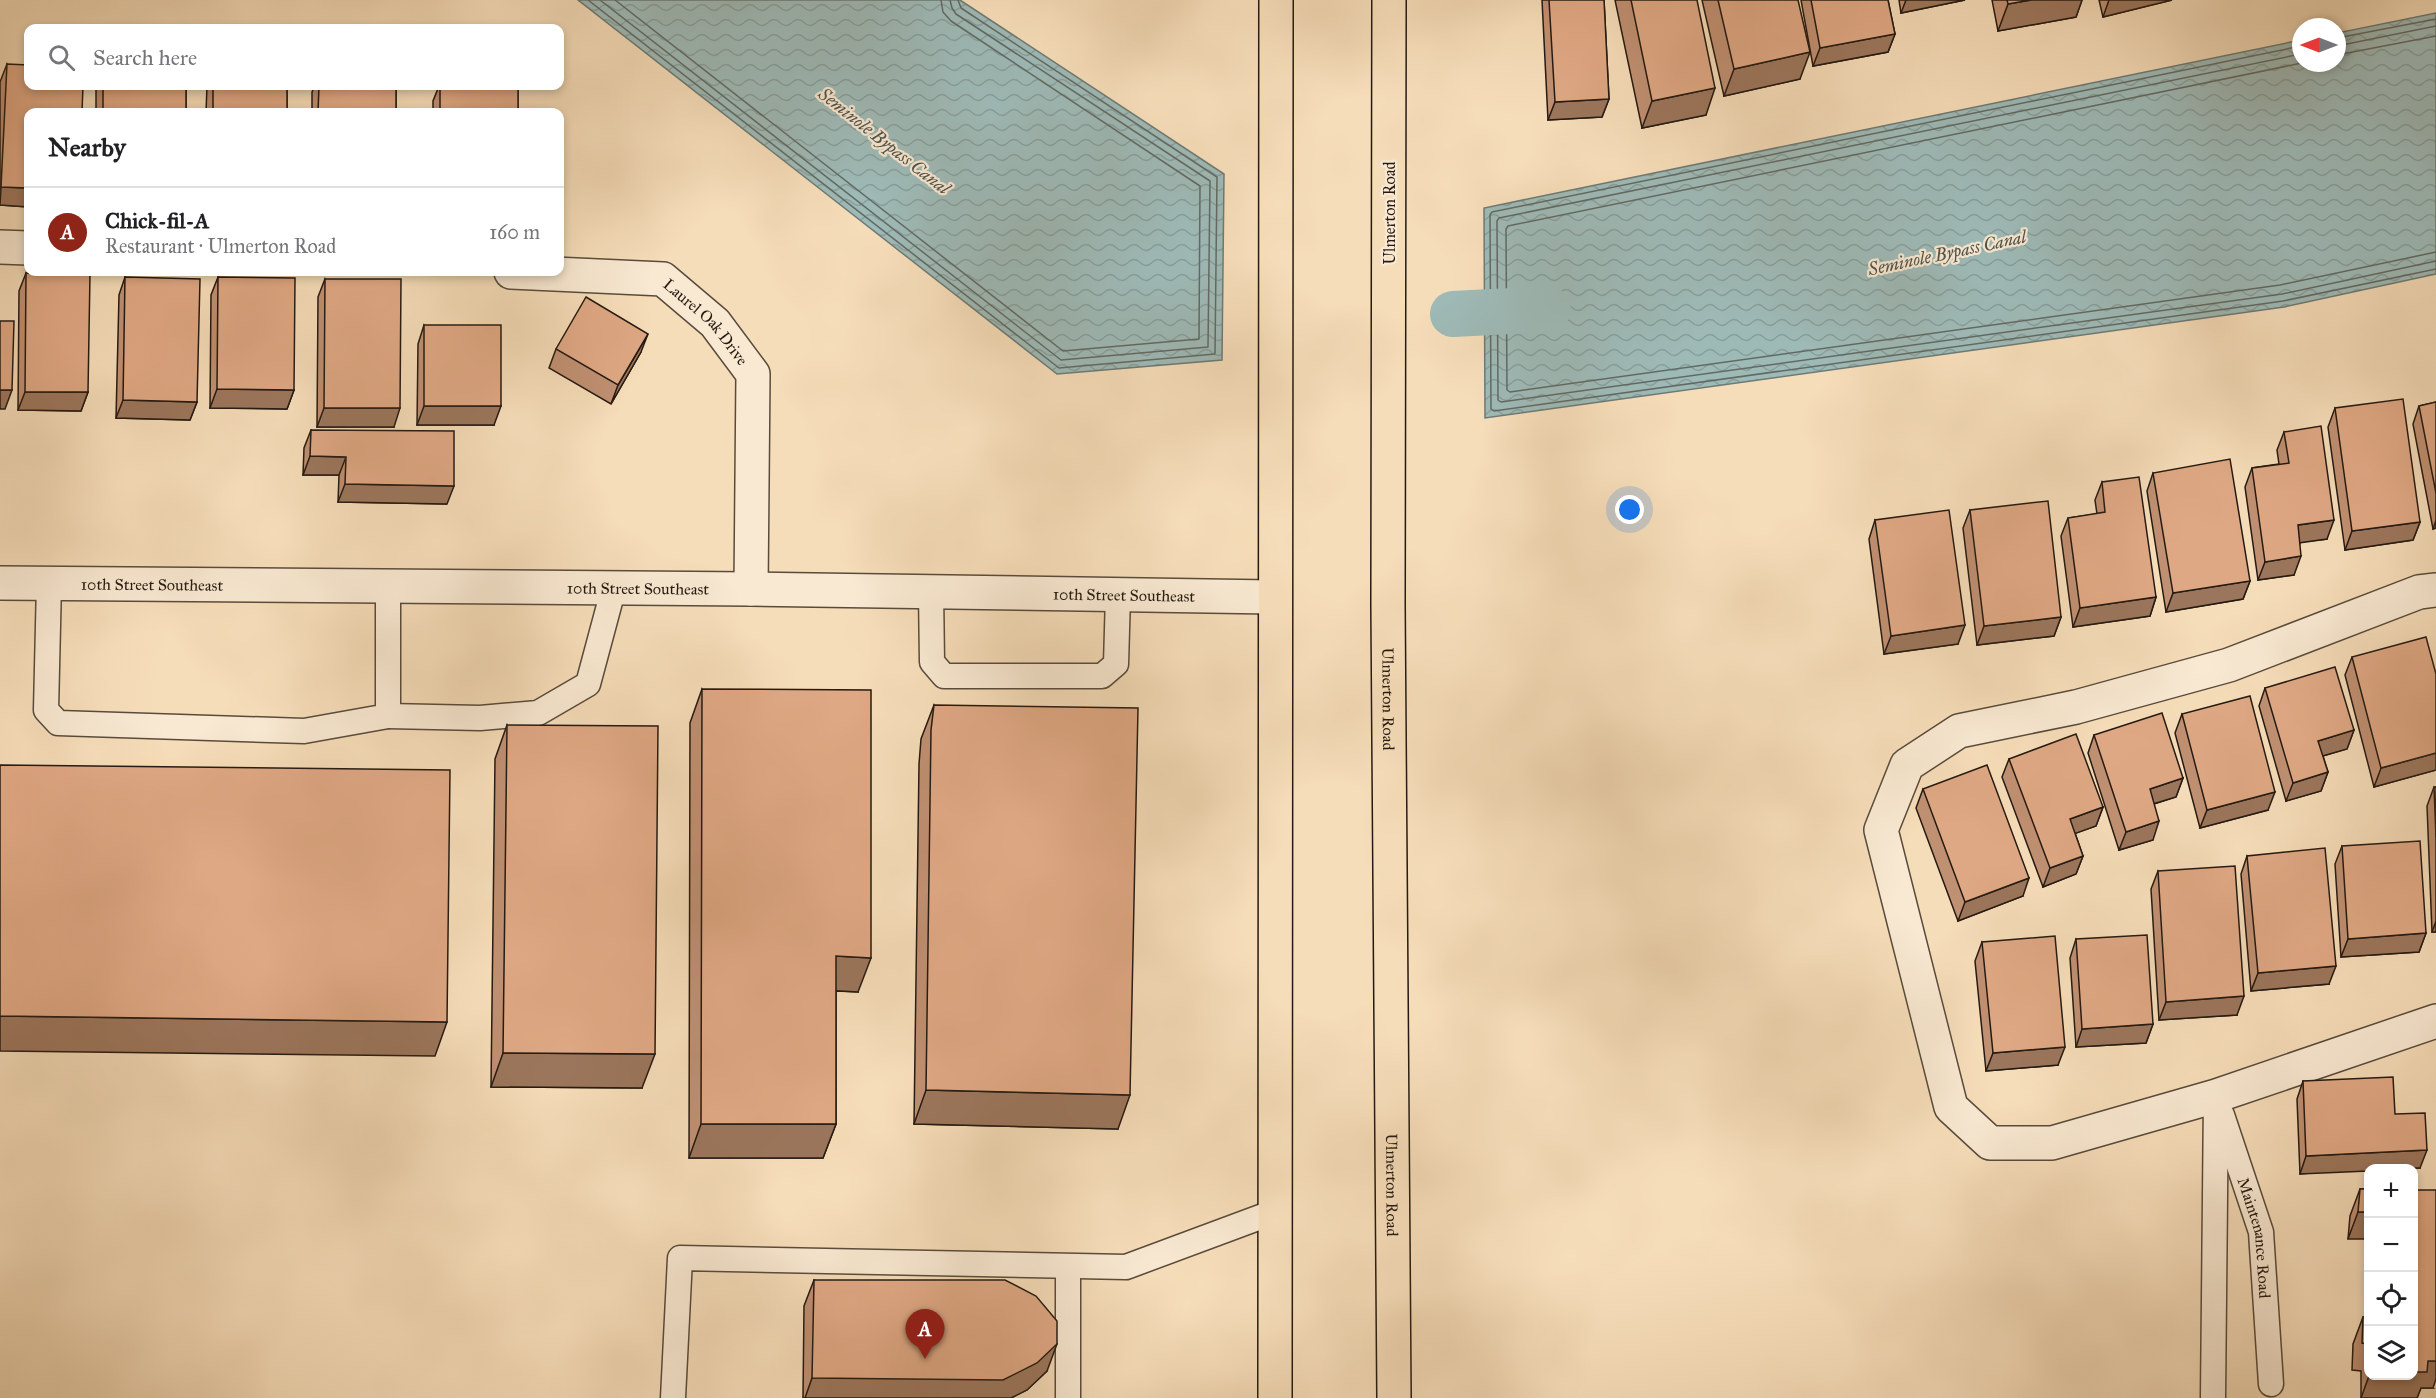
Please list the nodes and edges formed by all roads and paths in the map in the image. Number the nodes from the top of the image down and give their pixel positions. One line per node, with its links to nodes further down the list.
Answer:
1 (1276, 0): 14 (main road)
2 (1389, 0): 24 (main road, Ulmerton Road)
3 (0, 247): 4 (street)
4 (24, 248)
5 (564, 274): 10 (street, Laurel Oak Drive)
6 (0, 583): 7 (street, 10th Street Southeast)
7 (49, 584): 8 (street, 10th Street Southeast); 15 (lane)
8 (388, 586): 9 (street, 10th Street Southeast); 15 (lane)
9 (614, 587): 10 (street, 10th Street Southeast); 15 (lane)
10 (751, 589): 12 (street, 10th Street Southeast)
11 (2436, 590): 17 (street)
12 (931, 592): 13 (street, 10th Street Southeast); 13 (lane)
13 (1118, 595): 14 (street, 10th Street Southeast)
14 (1275, 597): 18 (main road)
15 (388, 716)
16 (2436, 1021): 17 (street)
17 (2216, 1096): 20 (lane, Maintenance Road); 25 (lane)
18 (1274, 1212): 19 (lane); 23 (main road)
19 (1068, 1267): 21 (lane); 22 (lane)
20 (2271, 1384)
21 (673, 1398)
22 (1068, 1398)
23 (1275, 1398)
24 (1394, 1398)
25 (2213, 1398)

